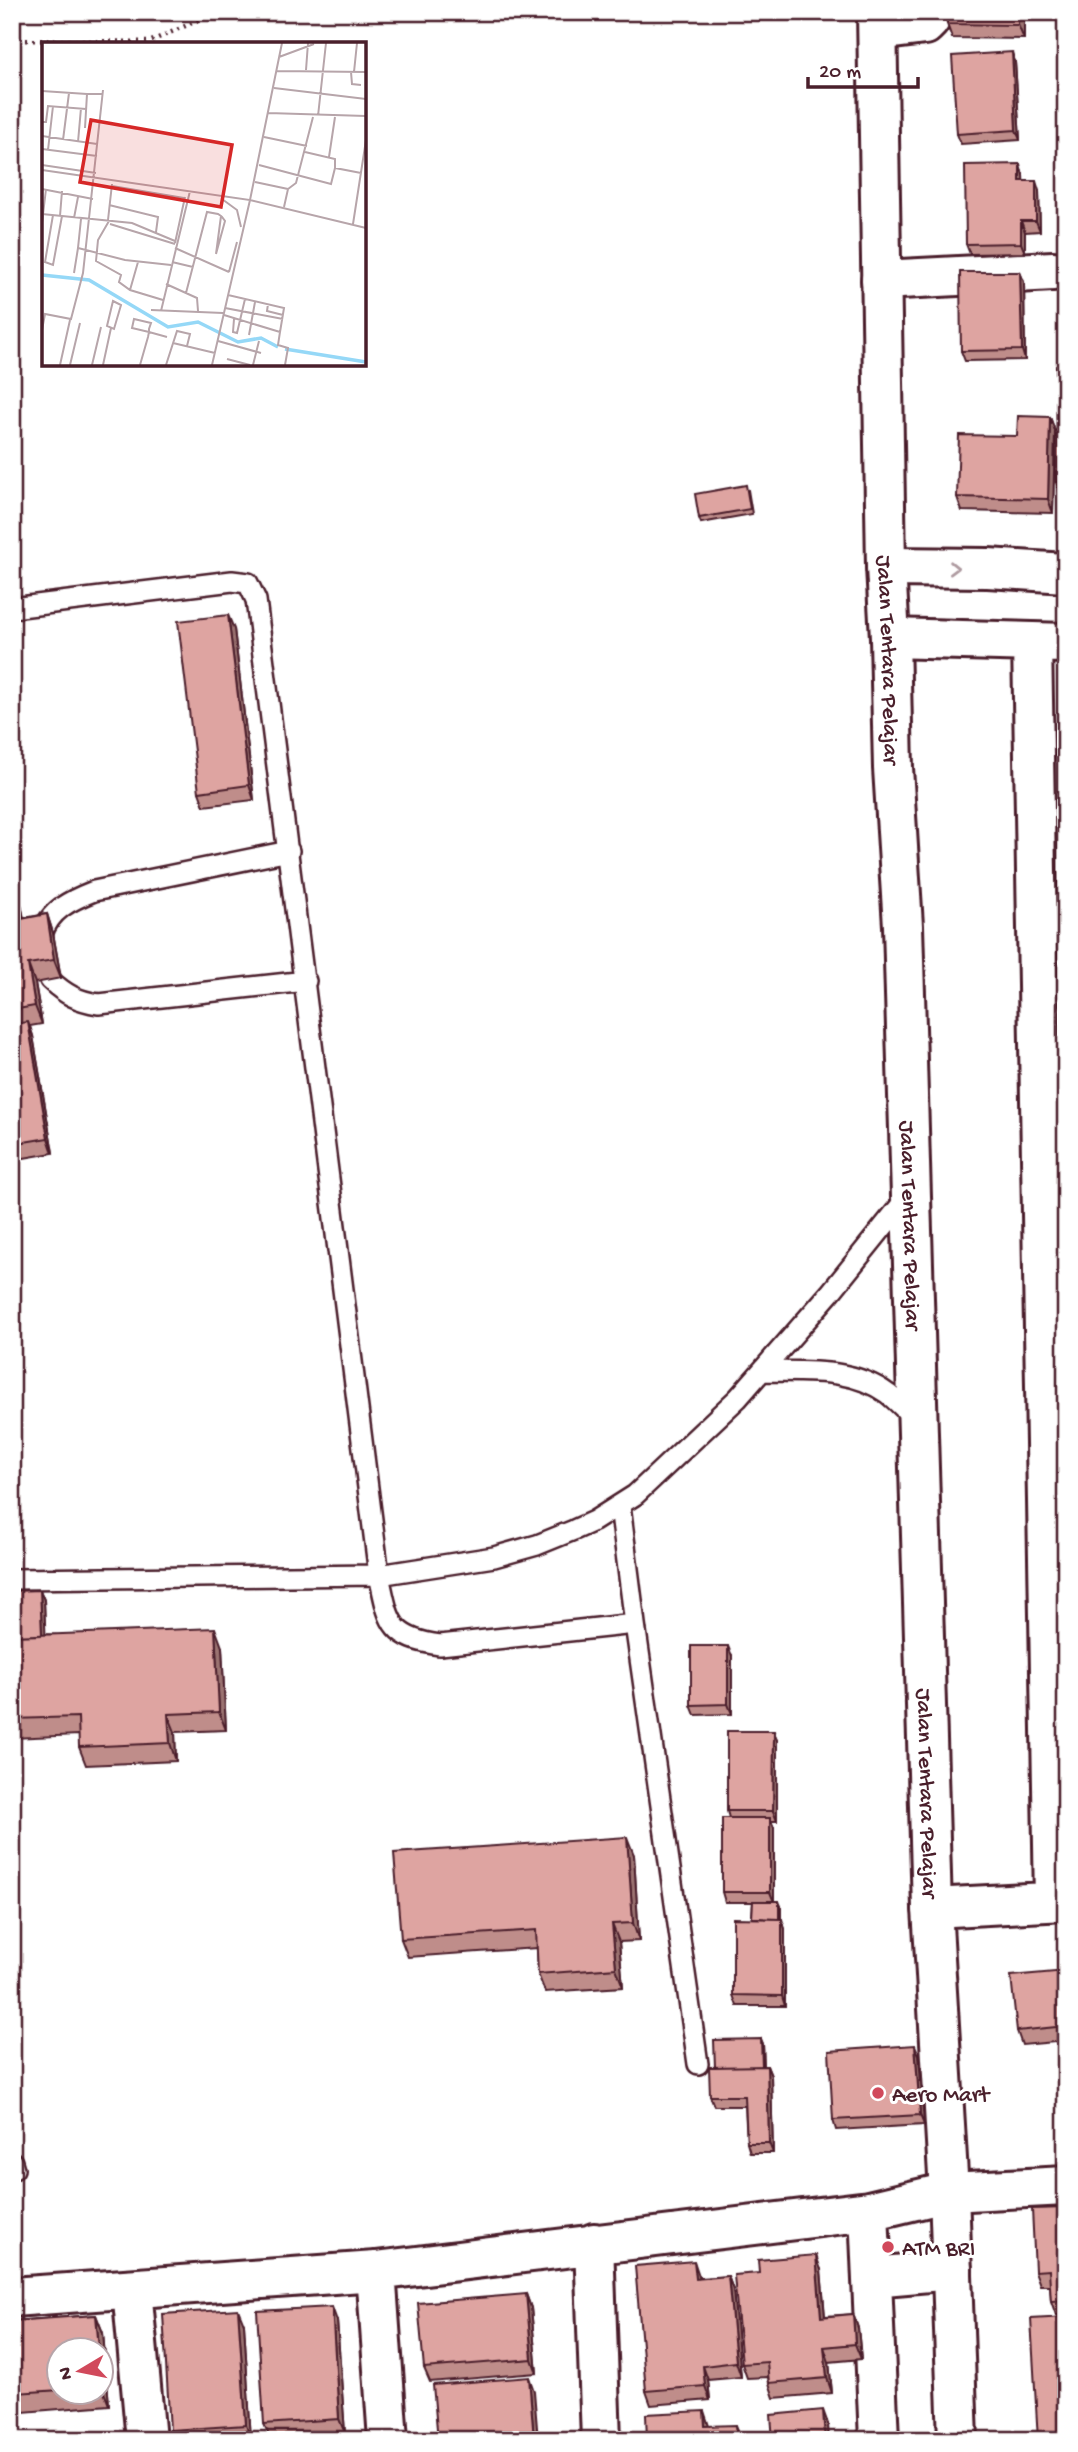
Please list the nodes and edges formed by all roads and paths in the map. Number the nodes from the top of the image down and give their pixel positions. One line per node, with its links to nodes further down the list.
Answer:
1 (216, 12): 4 (path)
2 (932, 12): 3 (street)
3 (878, 22): 6 (street, Jalan Tentara Pelajar)
4 (12, 40)
5 (1053, 271): 6 (street)
6 (881, 280): 7 (street, Jalan Tentara Pelajar)
7 (886, 567): 8 (street, one-way to 8); 10 (street, Jalan Tentara Pelajar)
8 (1066, 573)
9 (12, 608): 12 (lane)
10 (890, 638): 11 (street); 16 (street, Jalan Tentara Pelajar)
11 (1049, 643): 23 (street)
12 (289, 851): 13 (lane); 15 (lane)
13 (42, 935)
14 (50, 980): 15 (lane)
15 (306, 981): 20 (lane)
16 (910, 1194): 17 (lane); 18 (street, Jalan Tentara Pelajar)
17 (762, 1371): 18 (lane); 19 (lane)
18 (917, 1421): 24 (street, Jalan Tentara Pelajar)
19 (620, 1506): 20 (lane); 22 (lane)
20 (379, 1575): 21 (lane); 22 (lane)
21 (12, 1579)
22 (635, 1624): 25 (lane)
23 (1060, 1901): 24 (street)
24 (932, 1908): 27 (street, Jalan Tentara Pelajar)
25 (698, 2064)
26 (1066, 2186): 27 (street)
27 (949, 2192): 28 (street); 30 (street, Jalan Tentara Pelajar)
28 (869, 2211): 29 (street); 32 (street)
29 (594, 2243): 31 (street); 37 (street)
30 (952, 2270): 32 (street); 39 (street, Jalan Tentara Pelajar)
31 (376, 2271): 33 (street); 36 (street)
32 (872, 2277): 38 (street)
33 (132, 2289): 34 (street); 35 (street)
34 (12, 2297)
35 (146, 2440)
36 (388, 2440)
37 (601, 2440)
38 (879, 2440)
39 (958, 2440)

